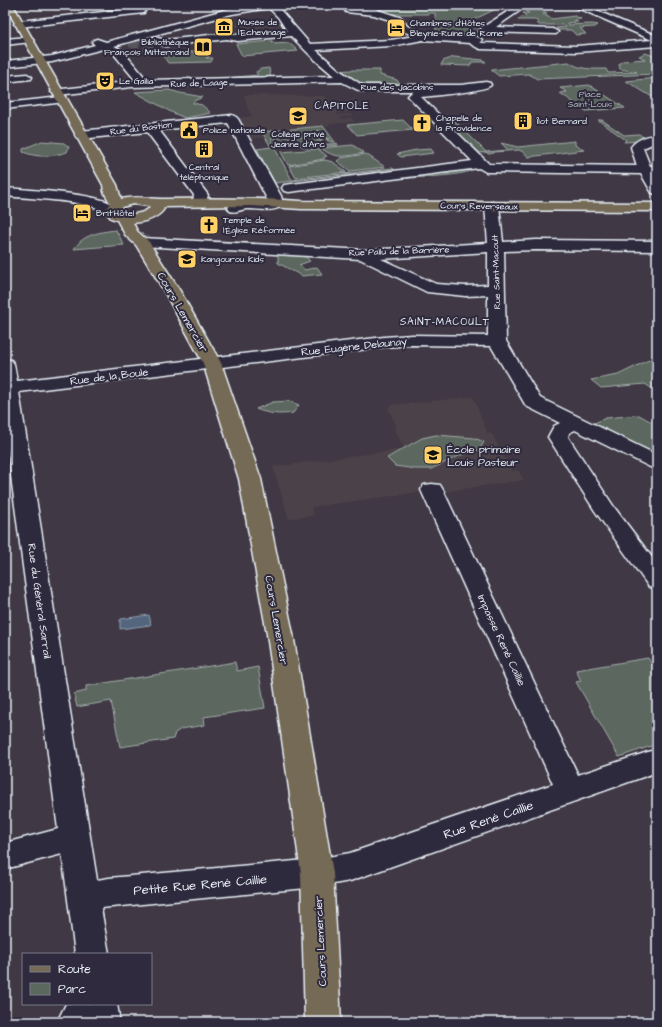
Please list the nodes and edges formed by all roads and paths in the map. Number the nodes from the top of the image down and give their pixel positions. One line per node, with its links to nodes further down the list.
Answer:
1 (9, 5): 15 (main road, Cours Lemercier)
2 (268, 5): 16 (street); 21 (street, Rue des Jacobins)
3 (346, 5): 8 (street)
4 (524, 5): 18 (street)
5 (575, 5): 26 (street)
6 (629, 5): 7 (street)
7 (657, 6)
8 (372, 8): 17 (street)
9 (71, 10): 12 (street)
10 (49, 12): 13 (street)
11 (142, 14): 12 (street); 20 (street)
12 (90, 16): 13 (street)
13 (56, 20): 15 (street)
14 (415, 23): 17 (street)
15 (19, 24): 27 (main road, Cours Lemercier)
16 (187, 24): 20 (street); 23 (street)
17 (401, 24): 24 (street)
18 (487, 27): 19 (street); 28 (street)
19 (553, 32)
20 (154, 33): 22 (street)
21 (293, 33): 23 (street); 33 (street, Rue des Jacobins)
22 (142, 36): 31 (street); 32 (street)
23 (227, 36): 31 (street)
24 (423, 37): 28 (street); 33 (street)
25 (87, 38): 32 (street)
26 (657, 39)
27 (28, 40): 29 (street); 35 (main road, Cours Lemercier)
28 (477, 40): 30 (street)
29 (5, 42)
30 (657, 42)
31 (166, 43): 34 (street)
32 (105, 46): 35 (street); 37 (street)
33 (308, 47): 44 (street, Rue des Jacobins)
34 (177, 52)
35 (39, 60): 36 (street); 40 (main road, Cours Lemercier)
36 (5, 64)
37 (134, 72): 38 (street); 45 (street)
38 (119, 73)
39 (27, 77): 42 (street)
40 (45, 77): 43 (street); 48 (main road, Cours Lemercier)
41 (396, 77): 47 (street)
42 (5, 79)
43 (65, 79)
44 (342, 79): 45 (street, Rue de Laage); 47 (street, Rue des Jacobins)
45 (137, 84): 48 (street, Rue de Laage)
46 (486, 85): 47 (street, Rue des Jacobins)
47 (418, 91): 55 (street)
48 (59, 96): 49 (street, Rue de Laage); 53 (main road, Cours Lemercier)
49 (5, 106)
50 (244, 116): 51 (street, Rue du Bastion)
51 (232, 119): 52 (street, Rue du Bastion); 64 (street)
52 (150, 127): 53 (street, Rue du Bastion); 63 (street)
53 (81, 135): 57 (main road, Cours Lemercier)
54 (655, 152): 56 (street)
55 (484, 166): 56 (street); 58 (street)
56 (651, 170): 59 (street)
57 (110, 185): 61 (street); 62 (main road); 70 (main road, Cours Lemercier)
58 (289, 188)
59 (657, 190)
60 (5, 192): 61 (street)
61 (79, 200): 70 (street)
62 (133, 200): 68 (main road); 70 (main road)
63 (200, 202): 64 (main road, Cours Reverseaux); 68 (main road, Cours Reverseaux)
64 (276, 203): 65 (main road, Cours Reverseaux); 69 (street)
65 (301, 205): 66 (main road, Cours Reverseaux); 69 (main road, Cours Reverseaux)
66 (492, 206): 67 (main road, Cours Reverseaux); 74 (street, Rue Saint-Macoult)
67 (657, 206)
68 (155, 207): 69 (main road, Cours Reverseaux); 71 (main road)
69 (235, 208)
70 (117, 210): 71 (main road); 72 (main road, Cours Lemercier)
71 (141, 217): 72 (main road, Cours Lemercier)
72 (142, 242): 75 (street, Rue Pallu de la Barrière); 78 (main road, Cours Lemercier)
73 (657, 246): 74 (street, Rue Pallu de la Barrière)
74 (496, 247): 75 (street, Rue Pallu de la Barrière); 76 (street, Rue Saint-Macoult)
75 (366, 254): 76 (street)
76 (497, 290): 77 (street, Rue Saint-Macoult)
77 (497, 341): 78 (street, Rue Eugène Delaunay); 80 (street)
78 (212, 363): 79 (street, Rue de la Boule); 88 (main road, Cours Lemercier)
79 (6, 380): 86 (street, Rue du Général Sarrail)
80 (575, 423): 81 (street); 83 (street)
81 (657, 463)
82 (432, 490): 85 (street, Impasse René Caillie)
83 (655, 576)
84 (657, 760): 85 (street, Rue René Caillie)
85 (571, 791): 88 (street, Rue René Caillie)
86 (75, 838): 87 (street); 89 (street, Rue du Général Sarrail)
87 (5, 856)
88 (317, 873): 89 (street, Petite Rue René Caillie); 95 (main road, Cours Lemercier)
89 (84, 897): 90 (street, Rue du Général Sarrail)
90 (92, 953)
91 (85, 1005): 93 (street)
92 (100, 1005): 94 (street)
93 (75, 1022)
94 (102, 1022)
95 (323, 1022)

